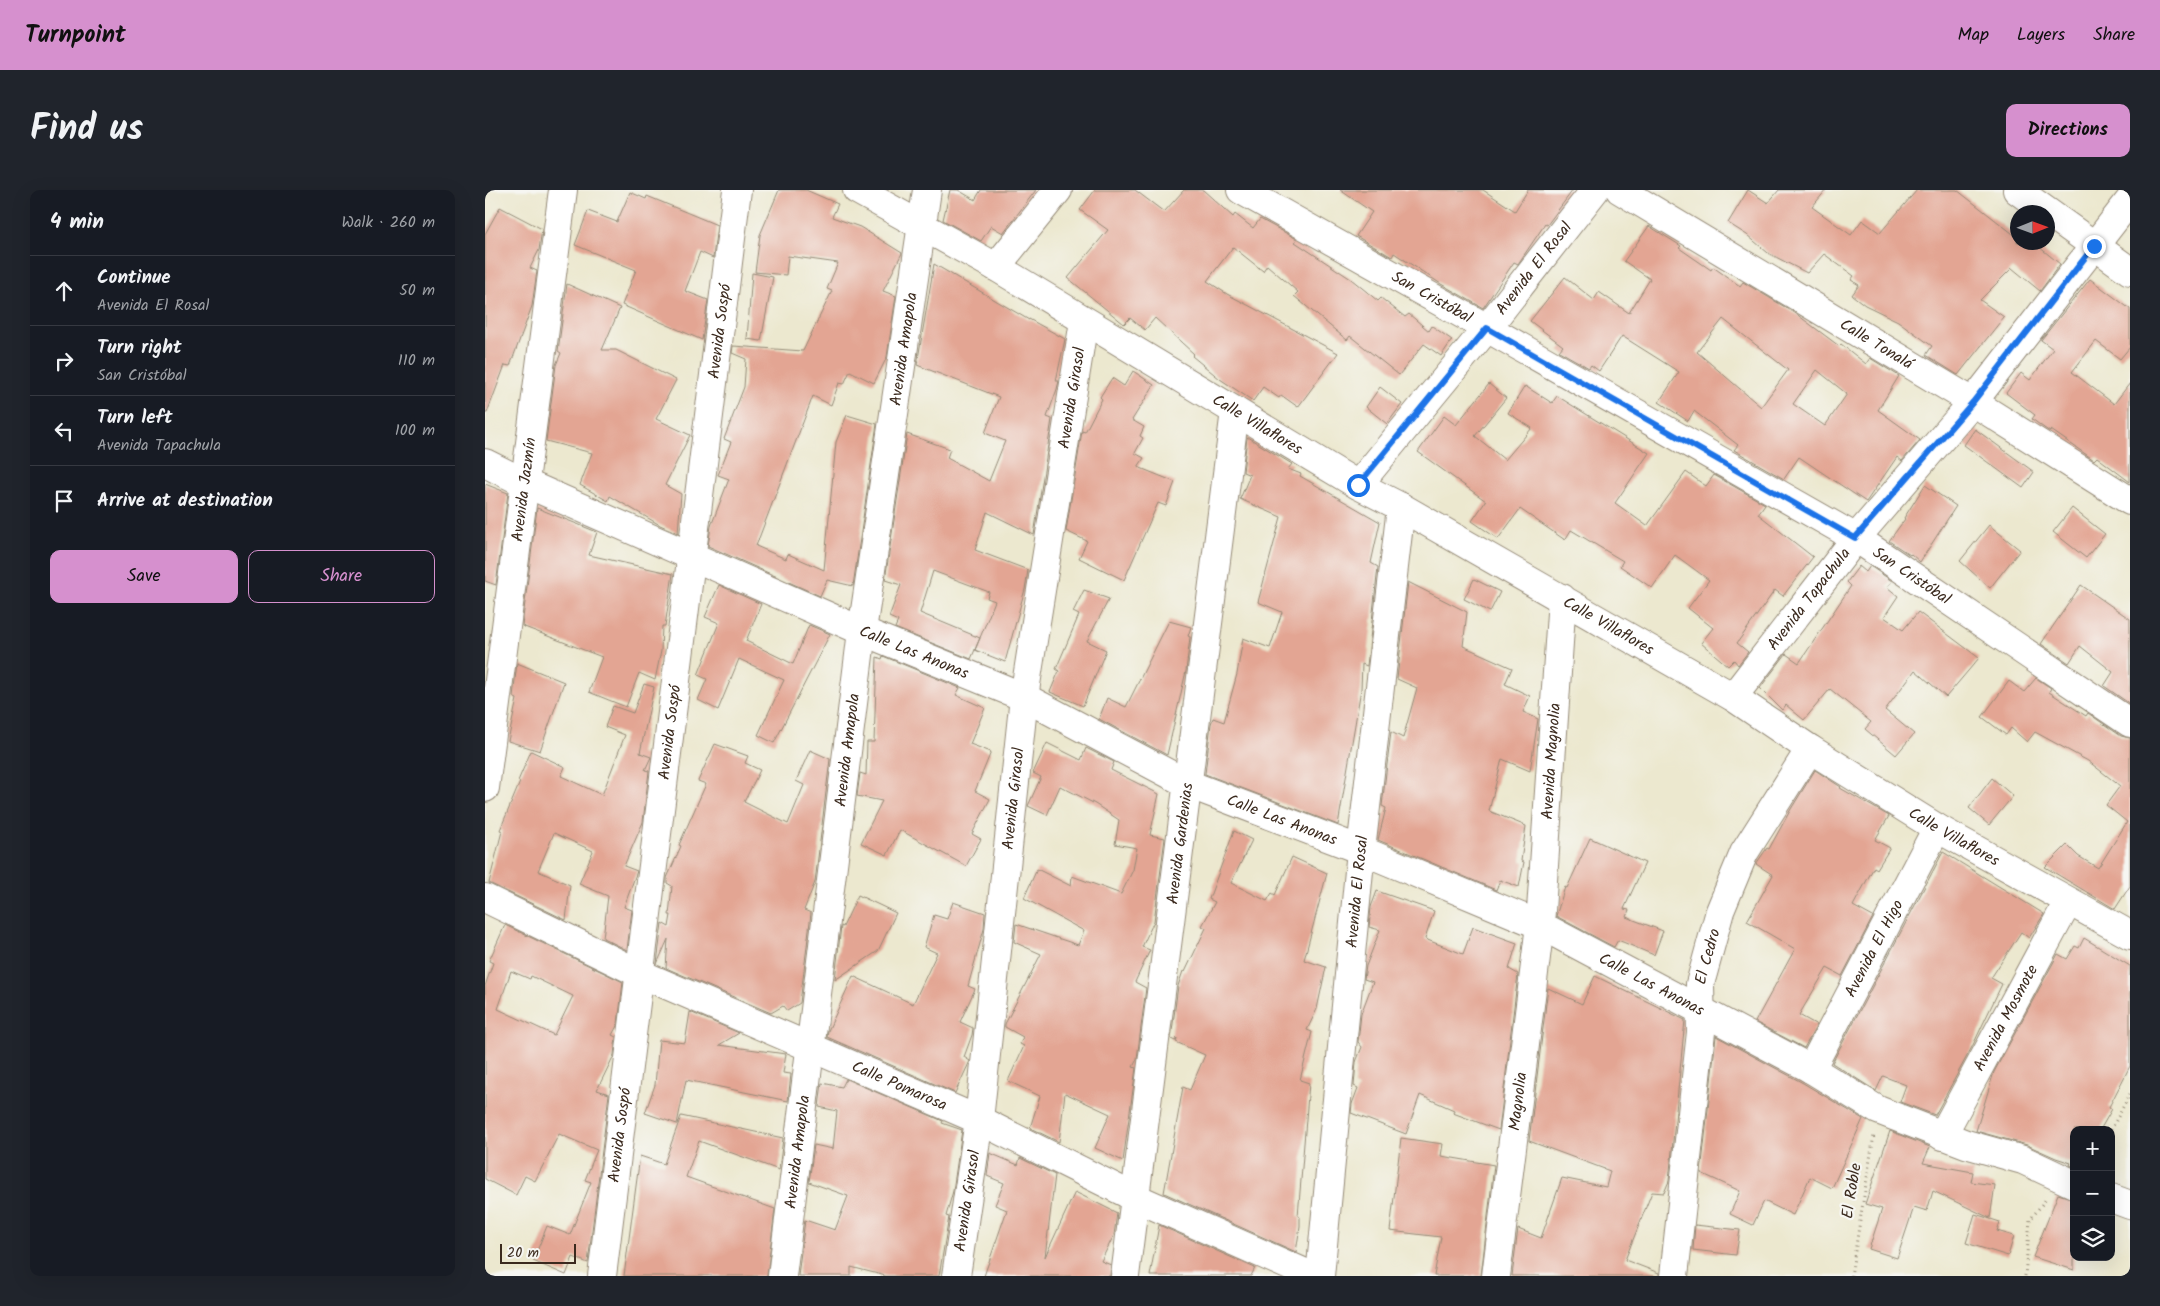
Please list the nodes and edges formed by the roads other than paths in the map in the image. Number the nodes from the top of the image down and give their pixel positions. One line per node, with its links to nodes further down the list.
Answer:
1 (563, 190): 20 (street, Avenida Jazmín)
2 (737, 190): 25 (street, Avenida Sospó)
3 (857, 190): 11 (street, Calle Villaflores)
4 (927, 190): 11 (street, Avenida Amapola)
5 (1058, 190): 13 (street)
6 (1241, 190): 16 (street, San Cristóbal)
7 (1595, 190): 16 (street, Avenida El Rosal)
8 (1620, 190): 17 (street, Calle Tonalá)
9 (2017, 190): 12 (street)
10 (2130, 200): 12 (street, Avenida Tapachula)
11 (921, 226): 13 (street, Calle Villaflores); 27 (street, Avenida Amapola)
12 (2094, 246): 14 (street); 17 (street, Avenida Tapachula)
13 (996, 267): 15 (street, Calle Villaflores)
14 (2130, 271)
15 (1084, 321): 18 (street, Calle Villaflores); 28 (street, Avenida Girasol)
16 (1487, 328): 21 (street, Avenida El Rosal); 24 (street, San Cristóbal)
17 (1973, 402): 22 (street, Calle Tonalá); 24 (street, Avenida Tapachula)
18 (1235, 411): 21 (street, Calle Villaflores); 32 (street, Avenida Gardenias)
19 (485, 463): 20 (street, Calle Las Anonas)
20 (525, 483): 25 (street, Calle Las Anonas); 33 (street, Avenida Jazmín)
21 (1358, 485): 23 (street, Calle Villaflores)
22 (2130, 501)
23 (1401, 508): 26 (street, Calle Villaflores); 35 (street, Avenida El Rosal)
24 (1855, 538): 29 (street, Avenida Tapachula); 30 (street, San Cristóbal)
25 (691, 554): 27 (street, Calle Las Anonas); 40 (street, Avenida Sospó)
26 (1562, 598): 29 (street, Calle Villaflores); 38 (street, Avenida Magnolia)
27 (862, 631): 28 (street, Calle Las Anonas); 42 (street, Avenida Amapola)
28 (1024, 697): 32 (street, Calle Las Anonas); 44 (street, Avenida Girasol)
29 (1733, 697): 31 (street, Calle Villaflores)
30 (2130, 723)
31 (1810, 749): 34 (street, Calle Villaflores); 41 (street, El Cedro)
32 (1188, 784): 35 (street, Calle Las Anonas); 47 (street, Avenida Gardenias)
33 (485, 788)
34 (1937, 828): 37 (street, Calle Villaflores); 43 (street, Avenida El Higo)
35 (1361, 850): 38 (street, Calle Las Anonas); 55 (street, Avenida El Rosal)
36 (485, 898): 40 (street, Calle Pomarosa)
37 (2068, 902): 39 (street, Calle Villaflores); 45 (street, Avenida Mosmote)
38 (1540, 925): 41 (street, Calle Las Anonas); 56 (street, Magnolia)
39 (2130, 935)
40 (641, 974): 42 (street, Calle Pomarosa); 50 (street, Avenida Sospó)
41 (1702, 1012): 43 (street, Calle Las Anonas); 57 (street, El Cedro)
42 (810, 1048): 44 (street, Calle Pomarosa); 51 (street, Avenida Amapola)
43 (1811, 1069): 45 (street, Calle Las Anonas)
44 (979, 1120): 47 (street, Calle Pomarosa); 52 (street, Avenida Girasol)
45 (1942, 1136): 46 (street, Calle Las Anonas)
46 (2070, 1182)
47 (1134, 1197): 53 (street, Avenida Gardenias); 54 (street, Calle Pomarosa)
48 (2115, 1199): 49 (street)
49 (2130, 1205)
50 (602, 1276)
51 (781, 1276)
52 (956, 1276)
53 (1125, 1276)
54 (1312, 1276)
55 (1320, 1276)
56 (1496, 1276)
57 (1674, 1276)

